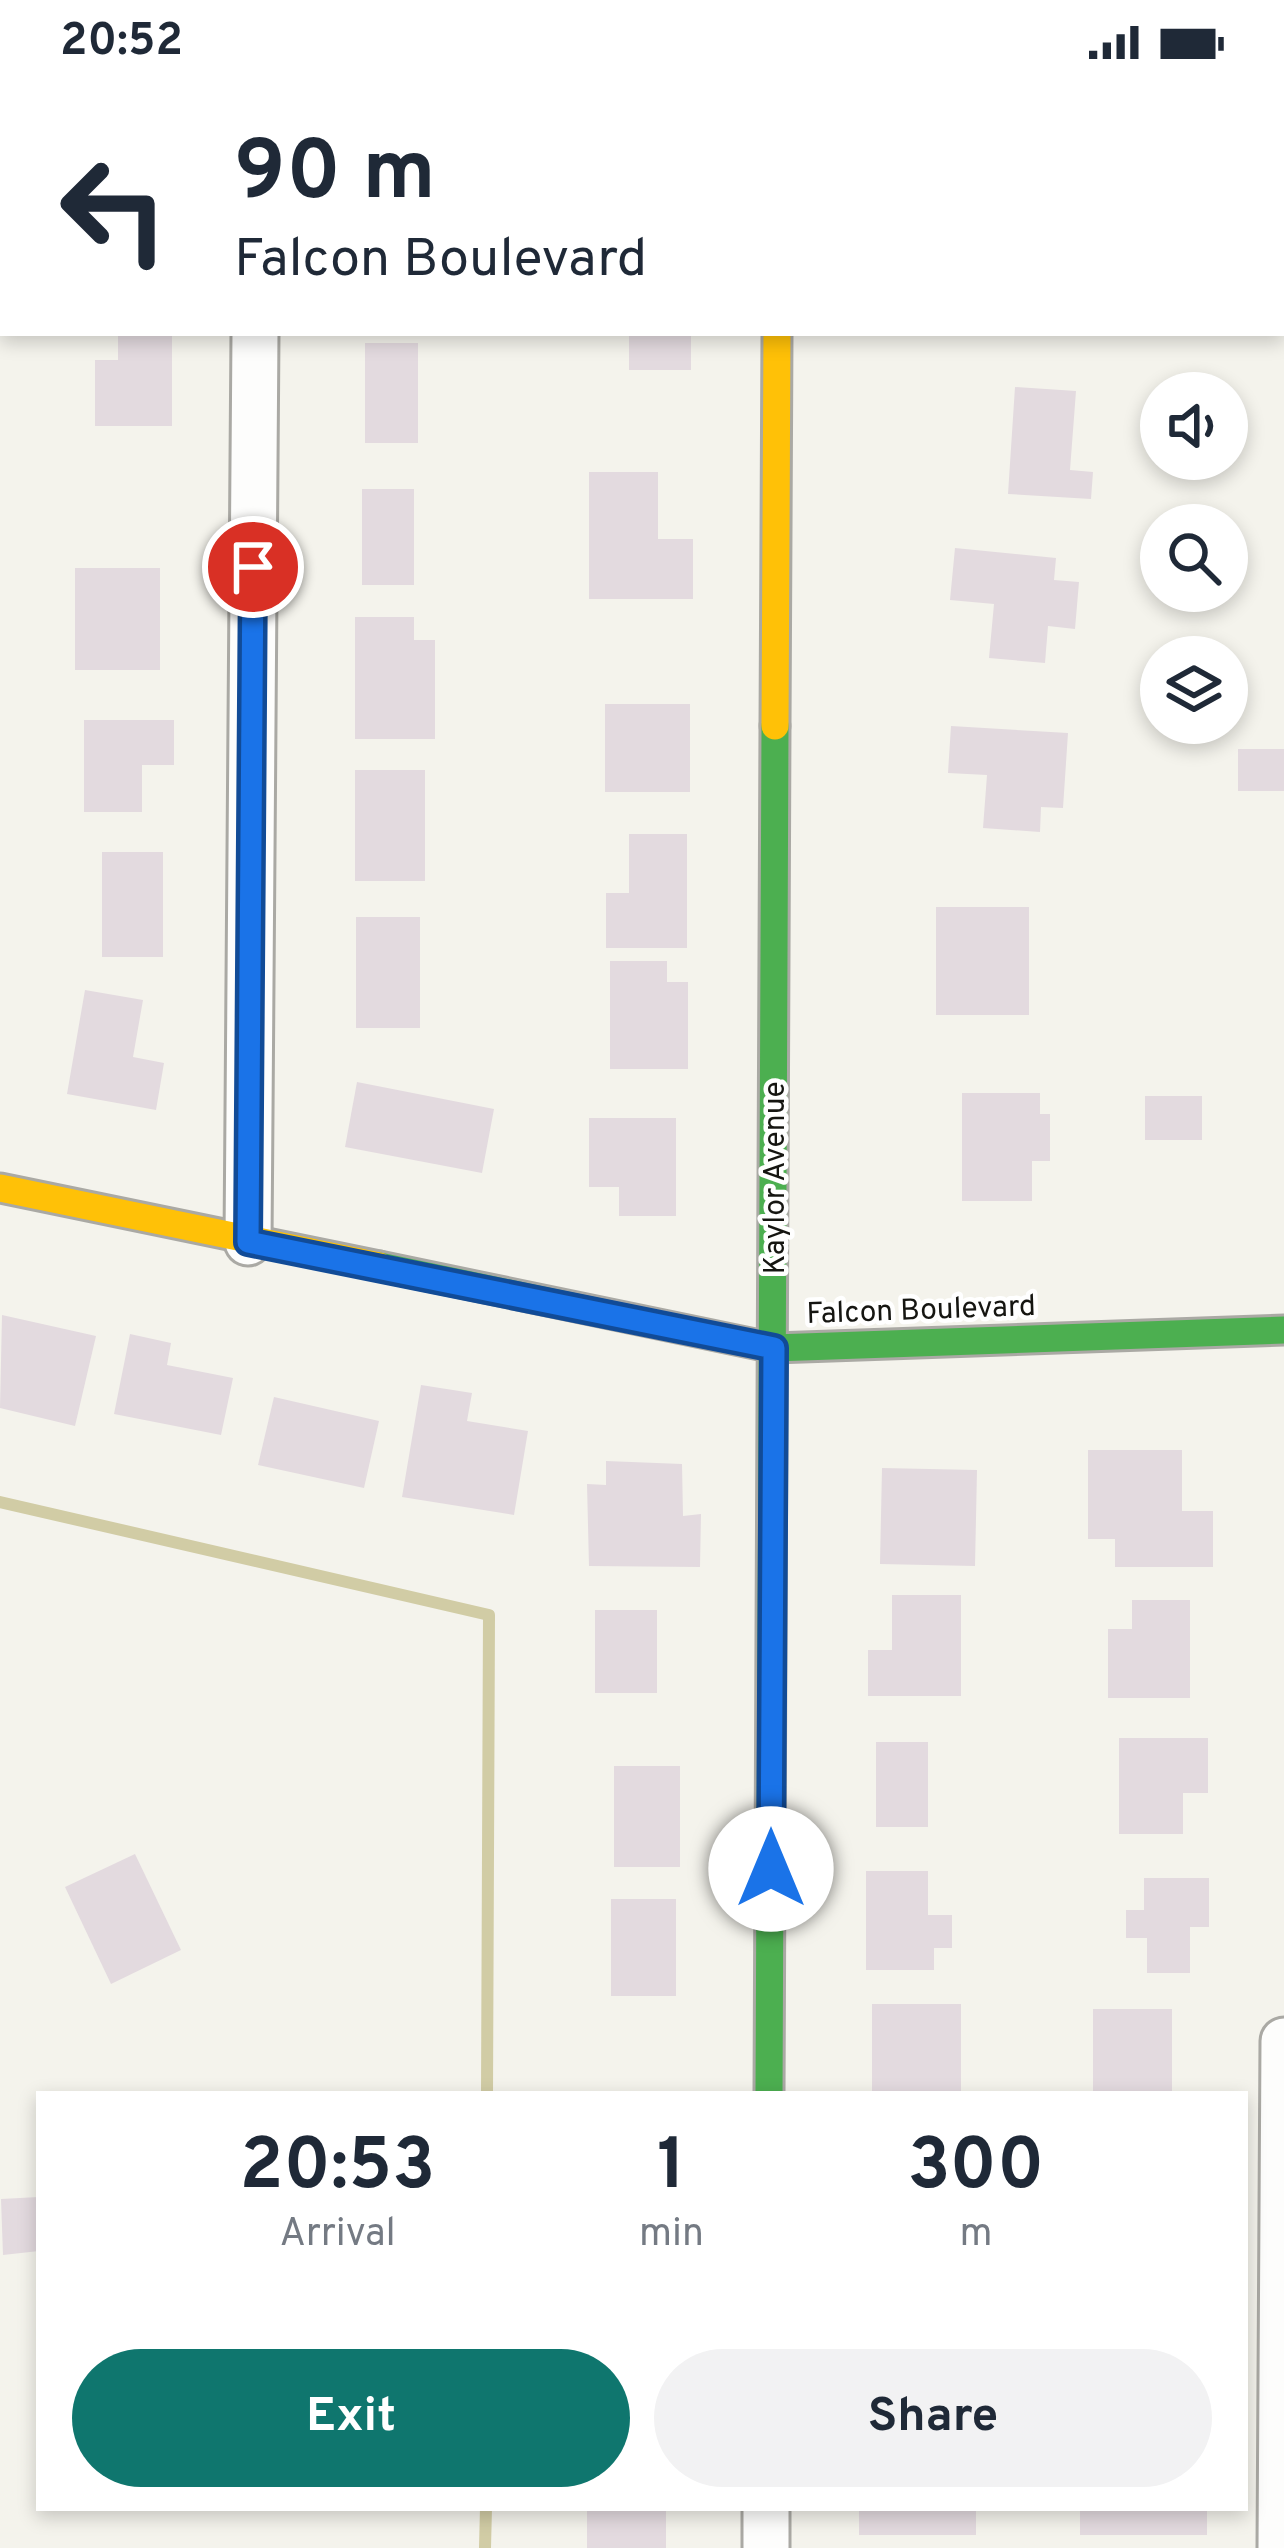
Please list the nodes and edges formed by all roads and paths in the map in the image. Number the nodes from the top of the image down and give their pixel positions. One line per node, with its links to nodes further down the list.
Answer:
1 (255, 336): 4 (street)
2 (777, 336): 6 (street, Kaylor Avenue)
3 (0, 1188): 4 (street, Falcon Boulevard)
4 (248, 1242): 6 (street, Falcon Boulevard)
5 (1284, 1330): 6 (street, Falcon Boulevard)
6 (774, 1348): 8 (street, Kaylor Avenue)
7 (1284, 2042): 11 (street)
8 (769, 2091)
9 (766, 2511): 10 (street)
10 (766, 2548)
11 (1281, 2548)

